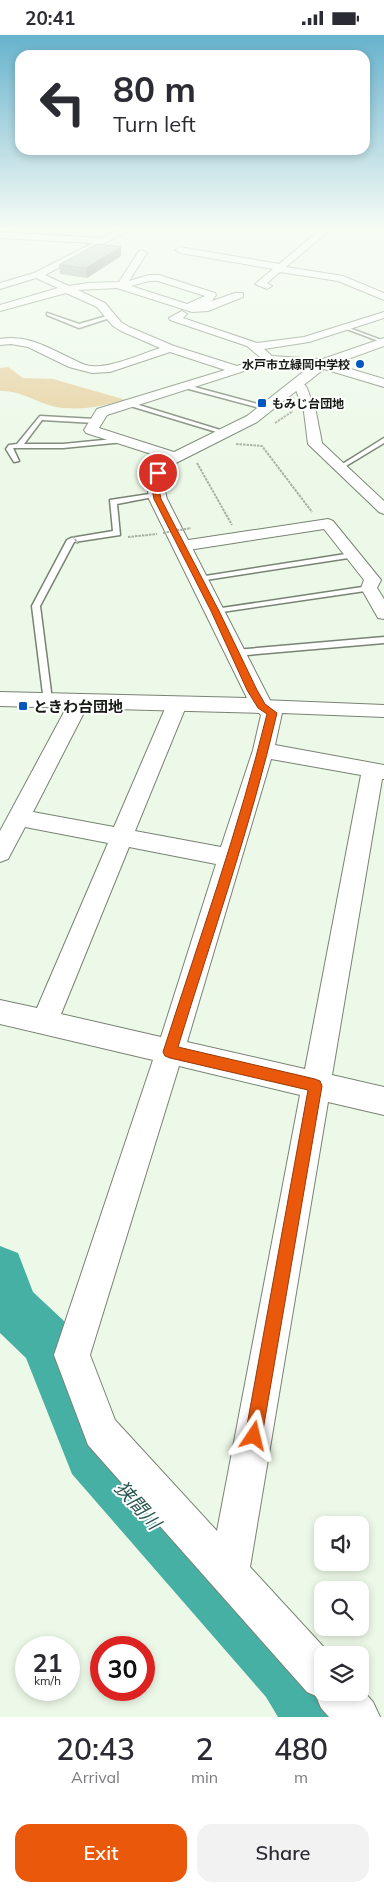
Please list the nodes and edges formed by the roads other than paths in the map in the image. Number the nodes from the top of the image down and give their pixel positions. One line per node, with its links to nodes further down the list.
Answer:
1 (101, 306): 8 (street)
2 (184, 306): 5 (street)
3 (192, 306): 5 (street)
4 (210, 306): 5 (street)
5 (189, 308): 12 (street)
6 (49, 314): 8 (lane)
7 (384, 315): 9 (street)
8 (110, 317): 13 (street)
9 (346, 327): 11 (lane); 12 (street)
10 (0, 342): 13 (street)
11 (384, 342): 15 (street)
12 (255, 347): 14 (street)
13 (170, 348): 16 (street)
14 (268, 359): 15 (street); 16 (street)
15 (322, 364): 17 (street); 18 (street)
16 (237, 370): 19 (street)
17 (384, 383)
18 (293, 386): 21 (street); 29 (street)
19 (188, 387): 20 (street); 21 (lane)
20 (129, 404): 22 (street); 23 (lane)
21 (270, 416): 23 (street)
22 (95, 421): 24 (street); 26 (lane)
23 (229, 438): 27 (street)
24 (124, 440): 26 (lane); 27 (street)
25 (384, 440): 29 (lane)
26 (20, 445): 28 (lane)
27 (175, 457): 30 (street)
28 (16, 461)
29 (339, 468): 31 (street)
30 (156, 495): 32 (street); 41 (lane)
31 (384, 509)
32 (182, 546): 33 (street); 34 (street)
33 (352, 555): 34 (lane); 35 (street)
34 (198, 579): 36 (street)
35 (369, 588): 36 (lane); 37 (street)
36 (215, 611): 39 (street)
37 (384, 615)
38 (384, 640): 39 (lane)
39 (235, 653): 44 (street)
40 (0, 699): 41 (street)
41 (47, 700): 42 (street)
42 (80, 701): 43 (street); 48 (street)
43 (177, 704): 44 (street); 49 (street)
44 (262, 706): 45 (street); 46 (street)
45 (384, 711)
46 (263, 750): 47 (street); 51 (street)
47 (378, 771): 55 (street)
48 (19, 818): 49 (street); 50 (street)
49 (121, 838): 51 (street); 53 (street)
50 (0, 853)
51 (231, 858): 54 (street)
52 (0, 1012): 53 (street)
53 (45, 1021): 54 (street)
54 (170, 1052): 55 (street); 57 (street)
55 (315, 1086): 56 (street); 57 (street)
56 (384, 1101)
57 (230, 1572): 58 (street)
58 (314, 1668)
59 (343, 1701): 60 (street)
60 (358, 1717)

